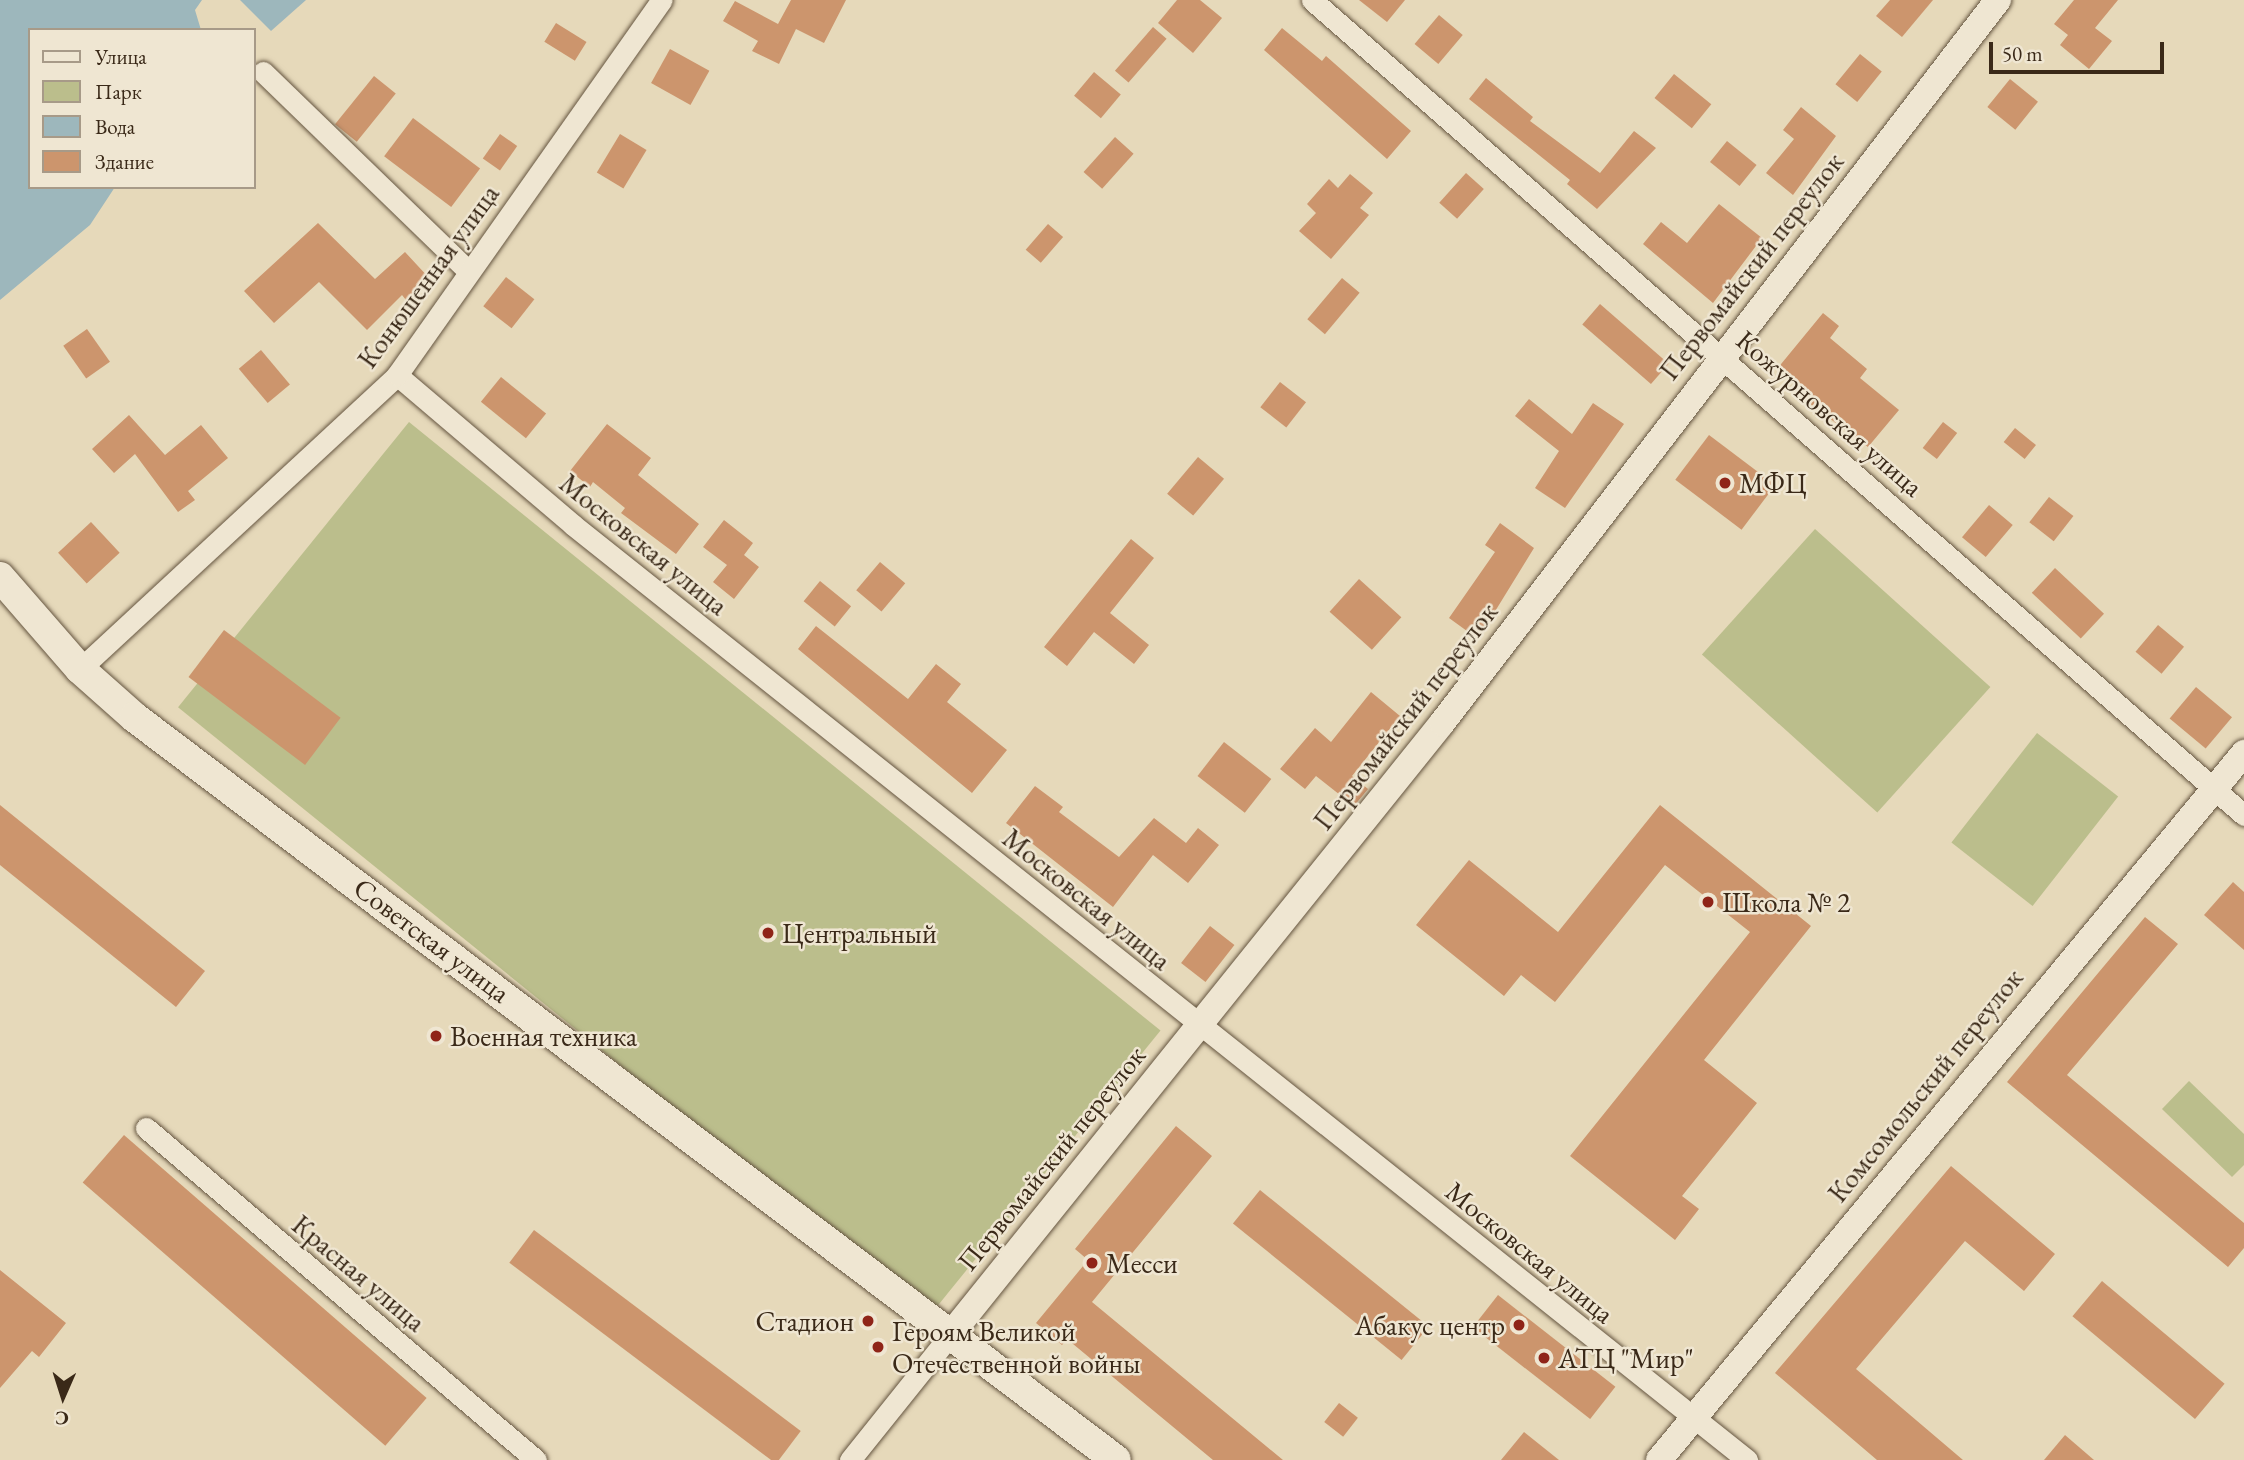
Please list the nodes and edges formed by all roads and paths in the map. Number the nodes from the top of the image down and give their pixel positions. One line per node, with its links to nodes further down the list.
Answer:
1 (662, 0): 5 (street, Конюшенная улица)
2 (1312, 0): 6 (street, Кожурновская улица)
3 (1998, 0): 6 (street, Первомайский переулок)
4 (262, 72): 5 (street)
5 (468, 271): 7 (street, Конюшенная улица)
6 (1722, 355): 11 (street, Кожурновская улица); 13 (street, Первомайский переулок)
7 (397, 374): 9 (street, Конюшенная улица); 13 (street, Московская улица)
8 (0, 577): 9 (main road, Советская улица)
9 (80, 669): 15 (main road, Советская улица)
10 (2244, 752): 11 (street, Комсомольский переулок)
11 (2215, 789): 12 (street, Кожурновская улица); 16 (street, Комсомольский переулок)
12 (2244, 815)
13 (1199, 1024): 15 (street, Первомайский переулок); 16 (street, Московская улица)
14 (146, 1128): 17 (street, Красная улица)
15 (951, 1334): 18 (street, Первомайский переулок); 19 (main road, Советская улица)
16 (1693, 1417): 20 (street, Комсомольский переулок); 21 (street, Московская улица)
17 (536, 1460)
18 (850, 1460)
19 (1116, 1460)
20 (1659, 1460)
21 (1747, 1460)

